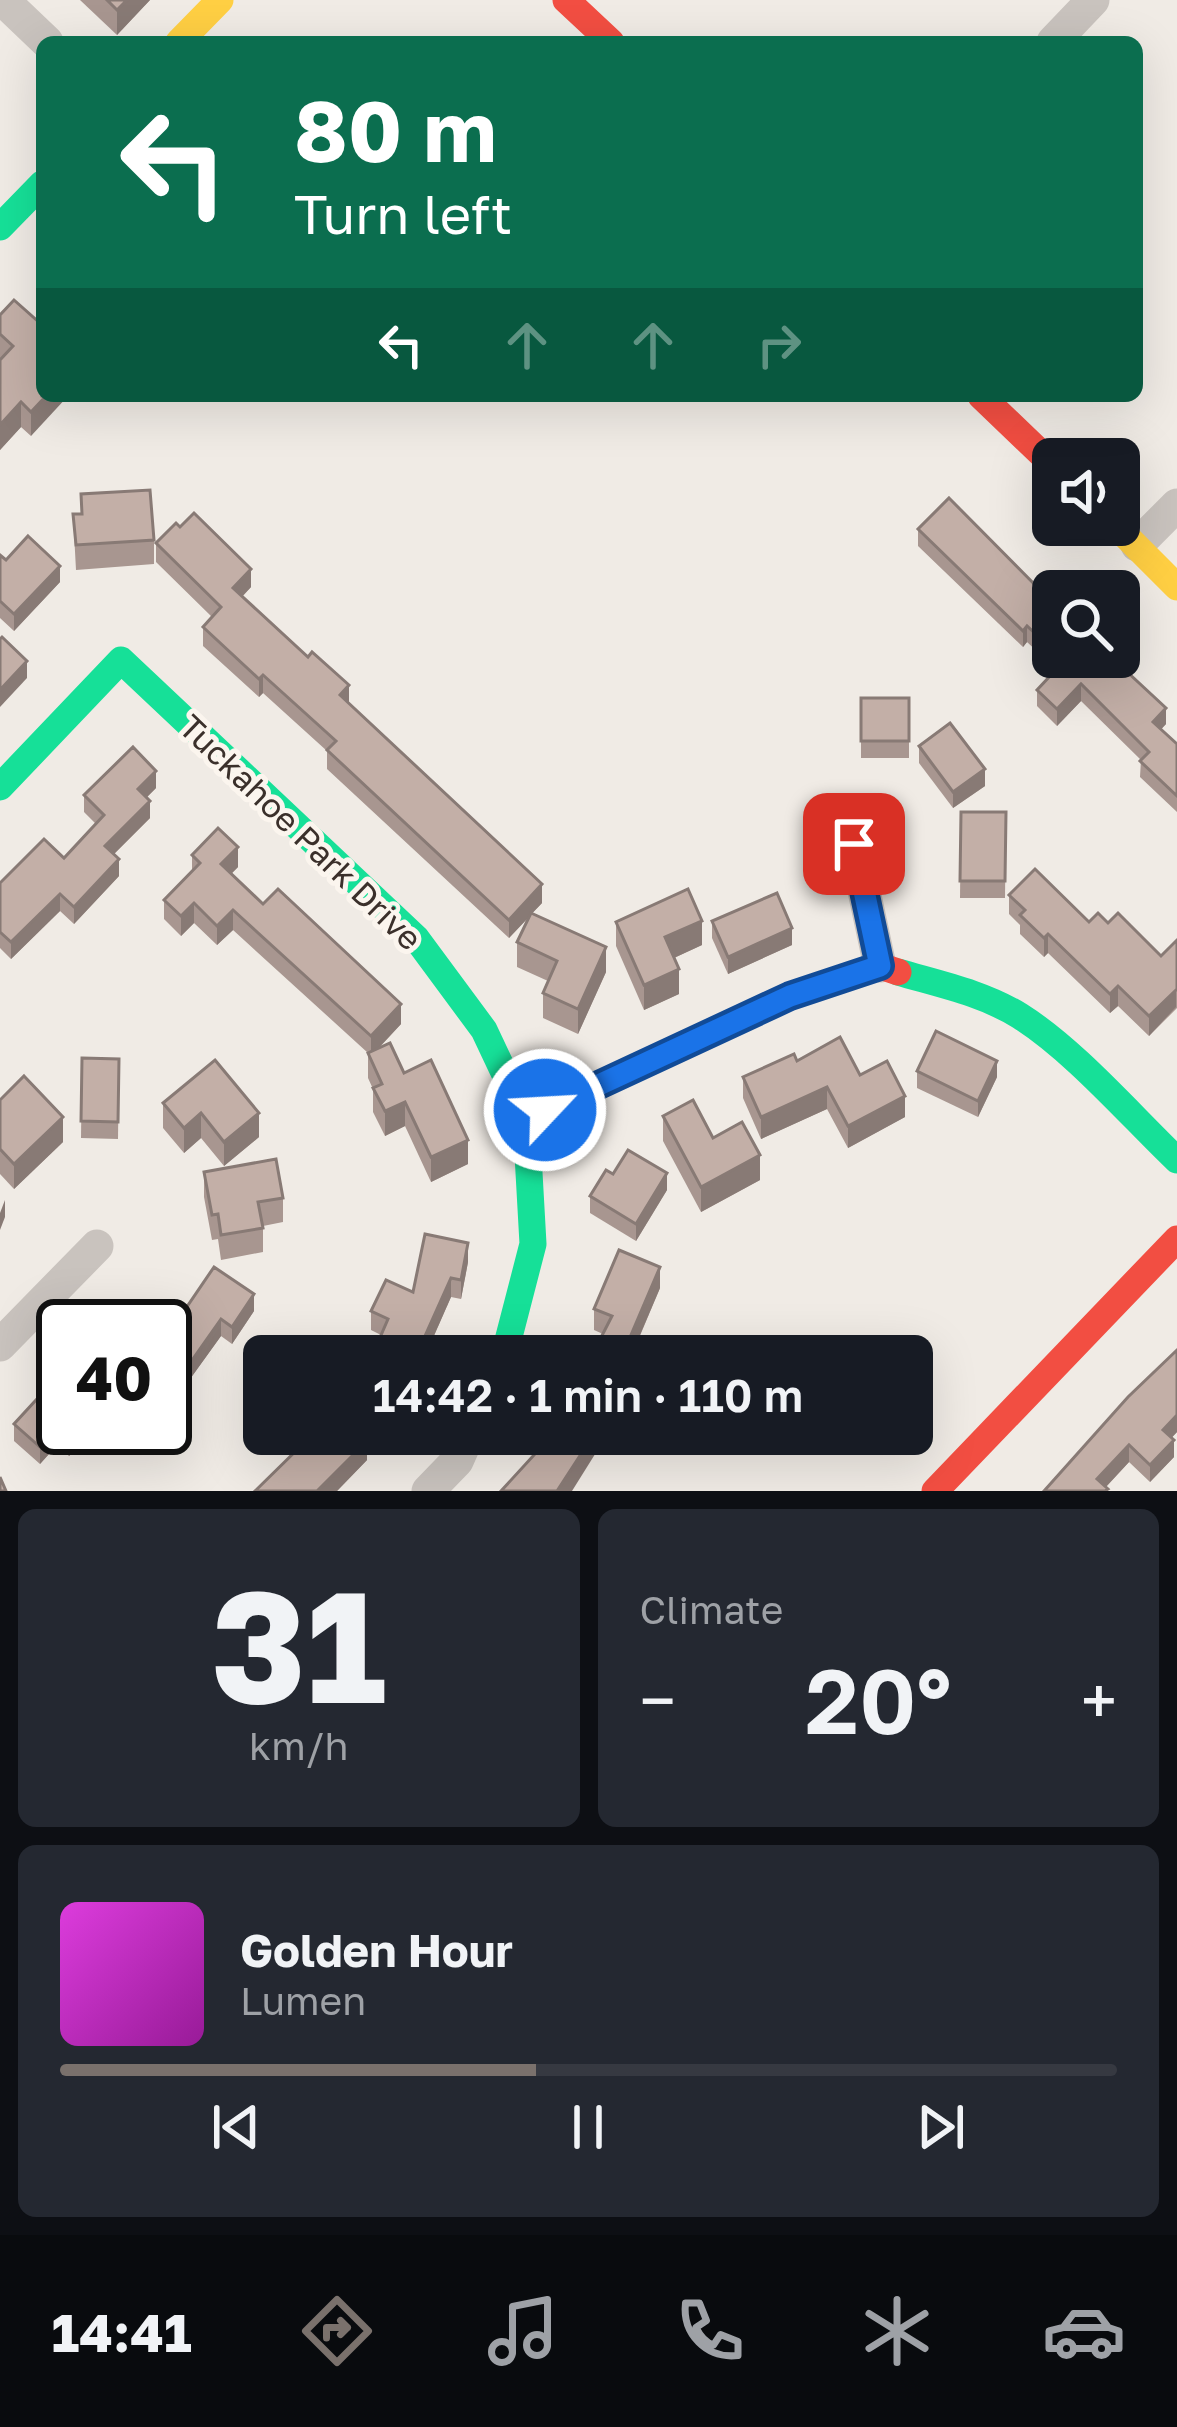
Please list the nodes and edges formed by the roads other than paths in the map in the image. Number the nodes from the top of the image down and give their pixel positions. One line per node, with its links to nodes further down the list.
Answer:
1 (3, 0): 5 (street)
2 (220, 0): 6 (street)
3 (566, 0): 7 (street)
4 (1093, 0): 8 (street)
5 (41, 36)
6 (185, 36)
7 (604, 36)
8 (1059, 36)
9 (36, 190): 10 (street)
10 (0, 227)
11 (987, 402): 12 (street)
12 (1032, 445)
13 (1177, 505): 14 (street)
14 (1140, 527)
15 (1137, 546): 16 (street)
16 (1177, 586)
17 (0, 787): 20 (street, Tuckahoe Park Drive)
18 (854, 844): 19 (street)
19 (880, 966): 20 (street); 21 (street)
20 (526, 1119): 24 (street, Tuckahoe Park Drive)
21 (1177, 1160)
22 (1177, 1239): 28 (street)
23 (97, 1246): 25 (street)
24 (509, 1335)
25 (0, 1345)
26 (460, 1455): 27 (street)
27 (428, 1491)
28 (935, 1491)

